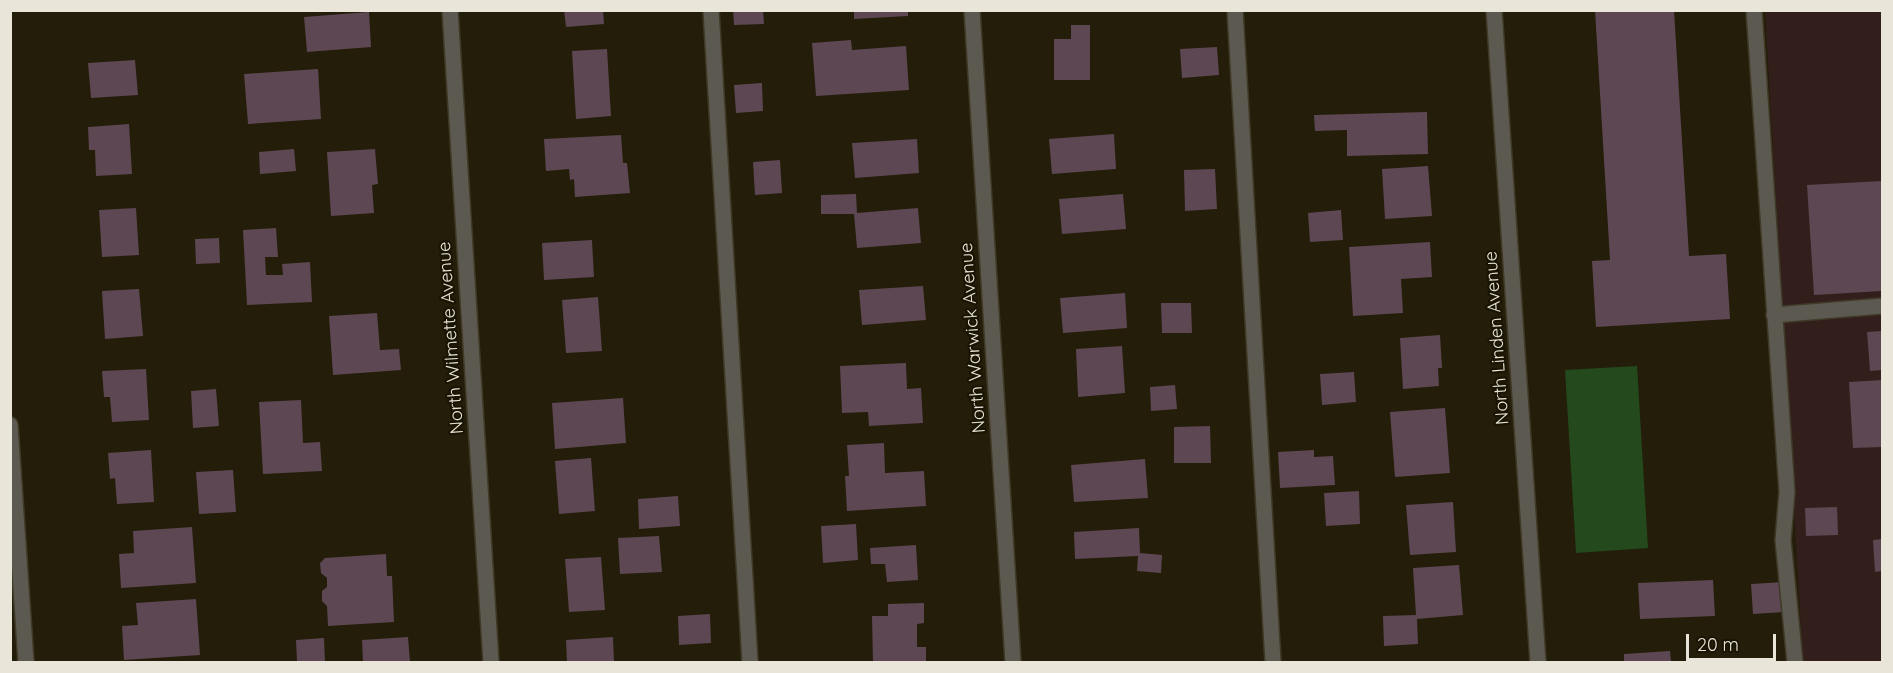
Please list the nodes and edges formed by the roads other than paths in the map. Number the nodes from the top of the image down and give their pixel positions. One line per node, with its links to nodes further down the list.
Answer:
1 (450, 10): 11 (street, North Wilmette Avenue)
2 (711, 10): 12 (street)
3 (972, 10): 13 (street, North Warwick Avenue)
4 (1235, 10): 14 (street)
5 (1494, 10): 15 (street, North Linden Avenue)
6 (1754, 10): 8 (street)
7 (1882, 306): 8 (street)
8 (1774, 315): 16 (street)
9 (10, 424): 10 (street)
10 (26, 663)
11 (491, 663)
12 (750, 663)
13 (1012, 663)
14 (1273, 663)
15 (1538, 663)
16 (1795, 663)

